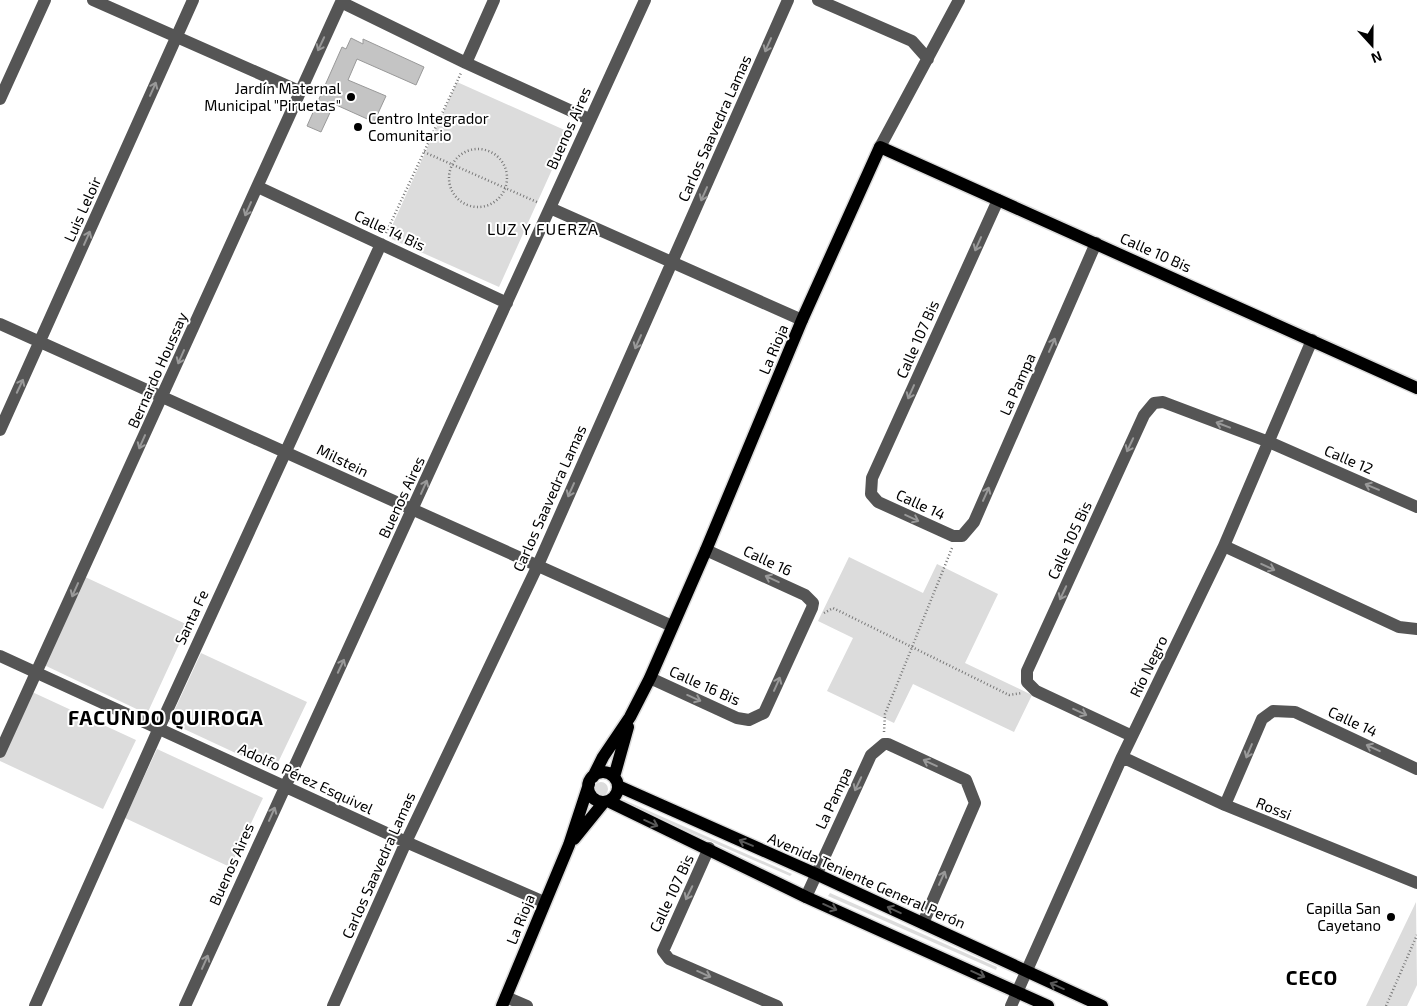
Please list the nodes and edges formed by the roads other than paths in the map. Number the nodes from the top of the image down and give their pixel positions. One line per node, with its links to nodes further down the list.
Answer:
1 (45, 0): 14 (street)
2 (93, 0): 10 (street)
3 (193, 0): 10 (street, Luis Leloir)
4 (494, 0): 12 (street)
5 (645, 0): 15 (street, Buenos Aires)
6 (788, 0): 22 (street, Carlos Saavedra Lamas, one-way to 22)
7 (818, 0): 11 (street)
8 (959, 0): 11 (street, La Rioja)
9 (341, 1): 12 (street); 13 (street, Bernardo Houssay, one-way to 13)
10 (176, 38): 13 (street); 27 (street, Luis Leloir, one-way to 10)
11 (928, 59): 16 (street, La Rioja)
12 (466, 63): 15 (street)
13 (299, 91): 17 (street, Bernardo Houssay)
14 (0, 99)
15 (589, 120): 19 (street, Buenos Aires)
16 (880, 147): 18 (main road, Calle 10 Bis); 24 (main road, La Rioja)
17 (258, 187): 21 (street, Calle 14 Bis); 29 (street, Bernardo Houssay, one-way to 29)
18 (998, 200): 20 (main road, Calle 10 Bis); 34 (street, Calle 107 Bis, one-way to 34)
19 (550, 208): 22 (street); 23 (street, Buenos Aires)
20 (1096, 243): 26 (main road, Calle 10 Bis); 37 (street, La Pampa, one-way to 20)
21 (381, 244): 23 (street, Calle 14 Bis); 33 (street, Santa Fe)
22 (674, 262): 24 (street); 40 (street, Carlos Saavedra Lamas, one-way to 40)
23 (507, 303): 36 (street, Buenos Aires, one-way to 23)
24 (802, 320): 39 (main road, La Rioja)
25 (0, 324): 27 (street, Milstein)
26 (1312, 340): 28 (main road, Calle 10 Bis); 32 (street, Río Negro)
27 (40, 343): 29 (street, Milstein); 31 (street, Luis Leloir, one-way to 27)
28 (1417, 388)
29 (162, 397): 33 (street, Milstein); 44 (street, Bernardo Houssay, one-way to 44)
30 (1154, 403): 32 (street, Calle 12, one-way to 30); 49 (street, Calle 105 Bis, one-way to 49)
31 (0, 430)
32 (1269, 442): 35 (street, Calle 12, one-way to 32); 38 (street, Río Negro)
33 (286, 451): 36 (street, Milstein); 48 (street, Santa Fe)
34 (870, 494): 37 (street, Calle 14, one-way to 37)
35 (1417, 506)
36 (412, 511): 40 (street, Milstein); 55 (street, Buenos Aires, one-way to 36)
37 (958, 536)
38 (1224, 546): 42 (street, one-way to 42); 49 (street, Río Negro)
39 (706, 550): 41 (main road, La Rioja); 47 (street, Calle 16, one-way to 39)
40 (538, 565): 41 (street, Milstein); 58 (street, Carlos Saavedra Lamas)
41 (672, 626): 45 (main road, La Rioja)
42 (1417, 630)
43 (0, 656): 44 (street, Adolfo Pérez Esquivel)
44 (38, 673): 48 (street, Adolfo Pérez Esquivel); 50 (street, Bernardo Houssay)
45 (650, 678): 46 (main road, La Rioja); 47 (street, Calle 16 Bis, one-way to 47)
46 (630, 717): 53 (main road, La Rioja); 54 (main road, La Rioja)
47 (749, 720)
48 (159, 728): 55 (street, Adolfo Pérez Esquivel); 69 (street, Santa Fe)
49 (1132, 736): 51 (street, Río Negro)
50 (0, 752)
51 (1122, 758): 57 (street, Rossi); 66 (street, Río Negro)
52 (1417, 769): 57 (street, Calle 14, one-way to 57)
53 (591, 780): 54 (main road); 56 (main road); 59 (main road, La Rioja)
54 (616, 782): 56 (main road); 61 (main road, Avenida Teniente General Perón, one-way to 54)
55 (284, 787): 58 (street, Adolfo Pérez Esquivel); 70 (street, Buenos Aires, one-way to 55)
56 (606, 802): 59 (main road, La Rioja); 60 (main road, one-way to 60)
57 (1225, 805): 62 (street, Rossi)
58 (406, 842): 64 (street, Adolfo Pérez Esquivel); 71 (street, Carlos Saavedra Lamas)
59 (569, 844): 64 (main road, La Rioja)
60 (709, 848): 63 (main road); 73 (street, Calle 107 Bis, one-way to 73)
61 (816, 874): 63 (street, La Pampa); 65 (main road, Avenida Teniente General Perón, one-way to 61); 65 (street, La Pampa, one-way to 61)
62 (1417, 883)
63 (806, 897): 67 (main road, one-way to 67)
64 (544, 902): 68 (main road, La Rioja)
65 (923, 923): 66 (main road, Avenida Teniente General Perón)
66 (1027, 972): 67 (street, Río Negro); 76 (main road, Avenida Teniente General Perón, one-way to 66)
67 (1018, 992): 74 (street, Río Negro); 75 (main road)
68 (504, 1001): 72 (street)
69 (35, 1006)
70 (185, 1006)
71 (333, 1006)
72 (527, 1006)
73 (776, 1006)
74 (1011, 1006)
75 (1048, 1006)
76 (1102, 1006)

